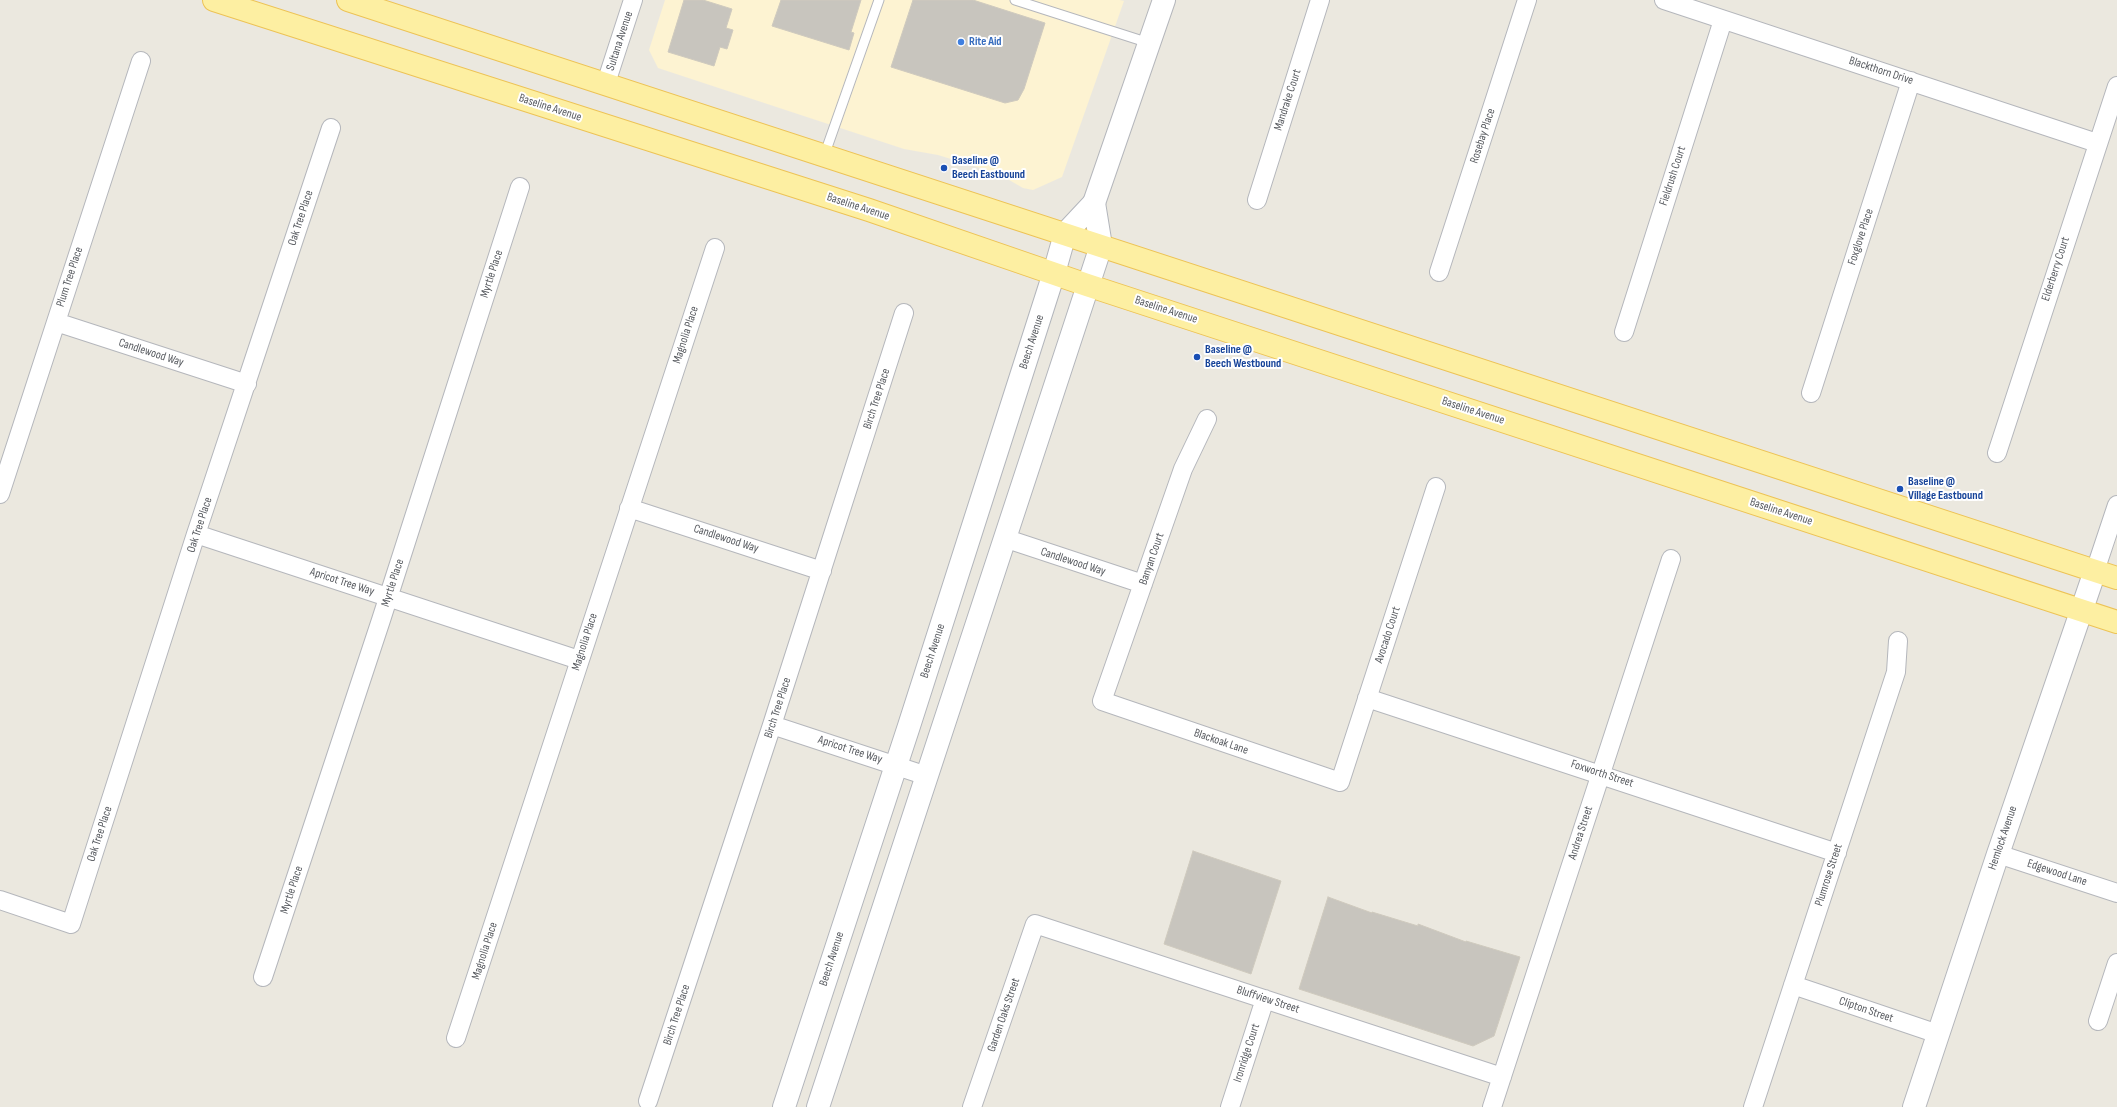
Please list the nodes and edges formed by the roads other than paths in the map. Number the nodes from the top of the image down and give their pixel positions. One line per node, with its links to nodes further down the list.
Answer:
1 (214, 0): 26 (main road, Baseline Avenue)
2 (348, 0): 14 (main road)
3 (633, 0): 14 (street, Sultana Avenue)
4 (879, 0): 18 (lane)
5 (1015, 0): 11 (lane)
6 (1164, 0): 11 (main road, Beech Avenue)
7 (1320, 0): 20 (street, Mandrake Court)
8 (1527, 0): 25 (street, Rosebay Place)
9 (1664, 0): 10 (street, Blackthorn Drive)
10 (1723, 20): 13 (street, Blackthorn Drive); 30 (street, Fieldrush Court)
11 (1149, 43): 21 (main road, Beech Avenue)
12 (141, 61): 29 (street, Plum Tree Place)
13 (1911, 81): 17 (street, Blackthorn Drive); 32 (street, Foxglove Place)
14 (606, 83): 18 (main road)
15 (2117, 86): 17 (street, Elderberry Court)
16 (331, 128): 31 (street, Oak Tree Place)
17 (2097, 143): 34 (street, Elderberry Court)
18 (824, 156): 22 (main road)
19 (520, 187): 46 (street, Myrtle Place)
20 (1256, 200)
21 (1094, 203): 22 (main road, Beech Avenue); 23 (main road, Beech Avenue)
22 (1065, 234): 23 (main road); 26 (main road, Beech Avenue)
23 (1101, 246): 27 (main road, Beech Avenue); 43 (main road)
24 (714, 248): 38 (street, Magnolia Place)
25 (1439, 272)
26 (1054, 273): 27 (main road, Baseline Avenue); 54 (main road, Beech Avenue)
27 (1087, 285): 40 (main road, Beech Avenue); 47 (main road, Baseline Avenue)
28 (904, 314): 42 (street, Birch Tree Place)
29 (56, 322): 31 (street, Candlewood Way); 36 (street, Plum Tree Place)
30 (1624, 332)
31 (246, 384): 39 (street, Oak Tree Place)
32 (1811, 393)
33 (1207, 419): 45 (street, Banyan Court)
34 (1997, 452)
35 (1436, 487): 51 (street, Avocado Court)
36 (0, 494)
37 (2117, 505): 43 (street)
38 (629, 508): 42 (street, Candlewood Way); 50 (street, Magnolia Place)
39 (196, 534): 46 (street, Apricot Tree Way); 61 (street, Oak Tree Place)
40 (1004, 538): 45 (street, Candlewood Way); 56 (main road, Beech Avenue)
41 (1671, 559): 55 (street, Andrea Street)
42 (822, 571): 53 (street, Birch Tree Place)
43 (2095, 571): 44 (main road); 47 (main road, Hemlock Avenue)
44 (2117, 578)
45 (1143, 584): 52 (street, Banyan Court)
46 (389, 597): 50 (street, Apricot Tree Way); 64 (street, Myrtle Place)
47 (2082, 610): 48 (main road, Baseline Avenue); 59 (main road, Hemlock Avenue)
48 (2117, 622)
49 (1898, 641): 58 (street, Plumrose Street)
50 (579, 660): 69 (street, Magnolia Place)
51 (1368, 698): 55 (street, Foxworth Street); 57 (street, Avocado Court)
52 (1102, 701): 57 (street, Blackoak Lane)
53 (772, 725): 54 (street, Apricot Tree Way); 71 (street, Birch Tree Place)
54 (895, 766): 56 (street, Apricot Tree Way); 72 (main road, Beech Avenue)
55 (1601, 773): 58 (street, Foxworth Street); 70 (street, Andrea Street)
56 (927, 776): 73 (main road, Beech Avenue)
57 (1340, 782)
58 (1837, 853): 65 (street, Plumrose Street)
59 (1998, 854): 60 (street, Edgewood Lane); 68 (main road, Hemlock Avenue)
60 (2117, 893)
61 (0, 900)
62 (1035, 924): 66 (street, Bluffview Street); 74 (street, Garden Oaks Street)
63 (2117, 963): 67 (street)
64 (263, 977)
65 (1793, 985): 68 (street, Clipton Street); 77 (street, Plumrose Street)
66 (1265, 999): 70 (street, Bluffview Street); 75 (street, Ironridge Court)
67 (2098, 1021)
68 (1938, 1034): 78 (main road, Hemlock Avenue)
69 (456, 1038)
70 (1502, 1077): 76 (street, Andrea Street)
71 (648, 1101)
72 (784, 1107)
73 (818, 1107)
74 (972, 1107)
75 (1230, 1107)
76 (1492, 1107)
77 (1753, 1107)
78 (1914, 1107)

